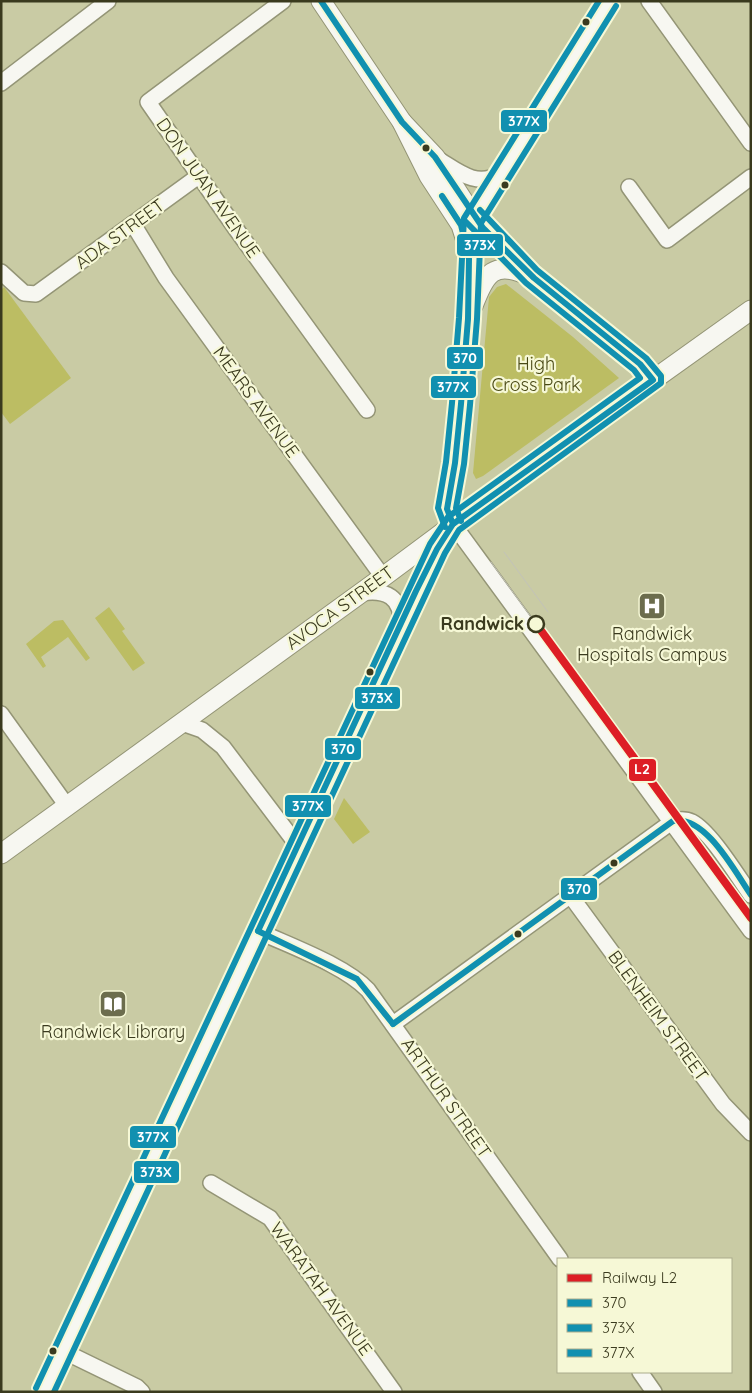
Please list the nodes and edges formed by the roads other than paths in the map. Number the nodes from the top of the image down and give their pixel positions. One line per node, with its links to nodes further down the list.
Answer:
1 (108, 1): 6 (street)
2 (283, 1): 11 (street, DON JUAN AVENUE)
3 (321, 1): 7 (main road)
4 (609, 1): 10 (street)
5 (649, 1): 8 (street)
6 (1, 83)
7 (402, 122): 9 (main road); 16 (main road)
8 (751, 143)
9 (435, 157): 10 (street); 14 (main road)
10 (500, 174): 14 (street)
11 (200, 175): 15 (street, ADA STREET); 22 (street, DON JUAN AVENUE)
12 (751, 177): 13 (street)
13 (629, 186)
14 (473, 216): 16 (main road); 18 (main road)
15 (133, 224): 17 (street, ADA STREET); 24 (street, MEARS AVENUE)
16 (470, 259): 20 (main road)
17 (1, 272)
18 (534, 278): 20 (main road); 21 (main road)
19 (751, 310): 21 (main road, AVOCA STREET)
20 (468, 318): 23 (main road)
21 (653, 380): 23 (main road, AVOCA STREET)
22 (367, 410)
23 (453, 524): 24 (main road, AVOCA STREET); 26 (street); 30 (street)
24 (383, 577): 25 (main road, AVOCA STREET)
25 (362, 593): 26 (street); 28 (main road, AVOCA STREET)
26 (401, 624): 31 (street)
27 (1, 714): 29 (street)
28 (182, 723): 29 (main road, AVOCA STREET); 31 (street)
29 (68, 806): 32 (main road, AVOCA STREET)
30 (671, 822): 33 (street); 34 (street); 36 (street)
31 (298, 846): 35 (street)
32 (1, 854)
33 (570, 895): 37 (street); 38 (street, BLENHEIM STREET)
34 (751, 895)
35 (258, 931): 37 (street, ARTHUR STREET); 41 (street)
36 (751, 931)
37 (393, 1024): 40 (street, ARTHUR STREET)
38 (751, 1133)
39 (212, 1183): 45 (street, WARATAH AVENUE)
40 (559, 1258)
41 (63, 1351): 43 (street); 44 (street)
42 (641, 1373): 46 (street)
43 (44, 1392)
44 (142, 1392)
45 (394, 1392)
46 (654, 1392)

